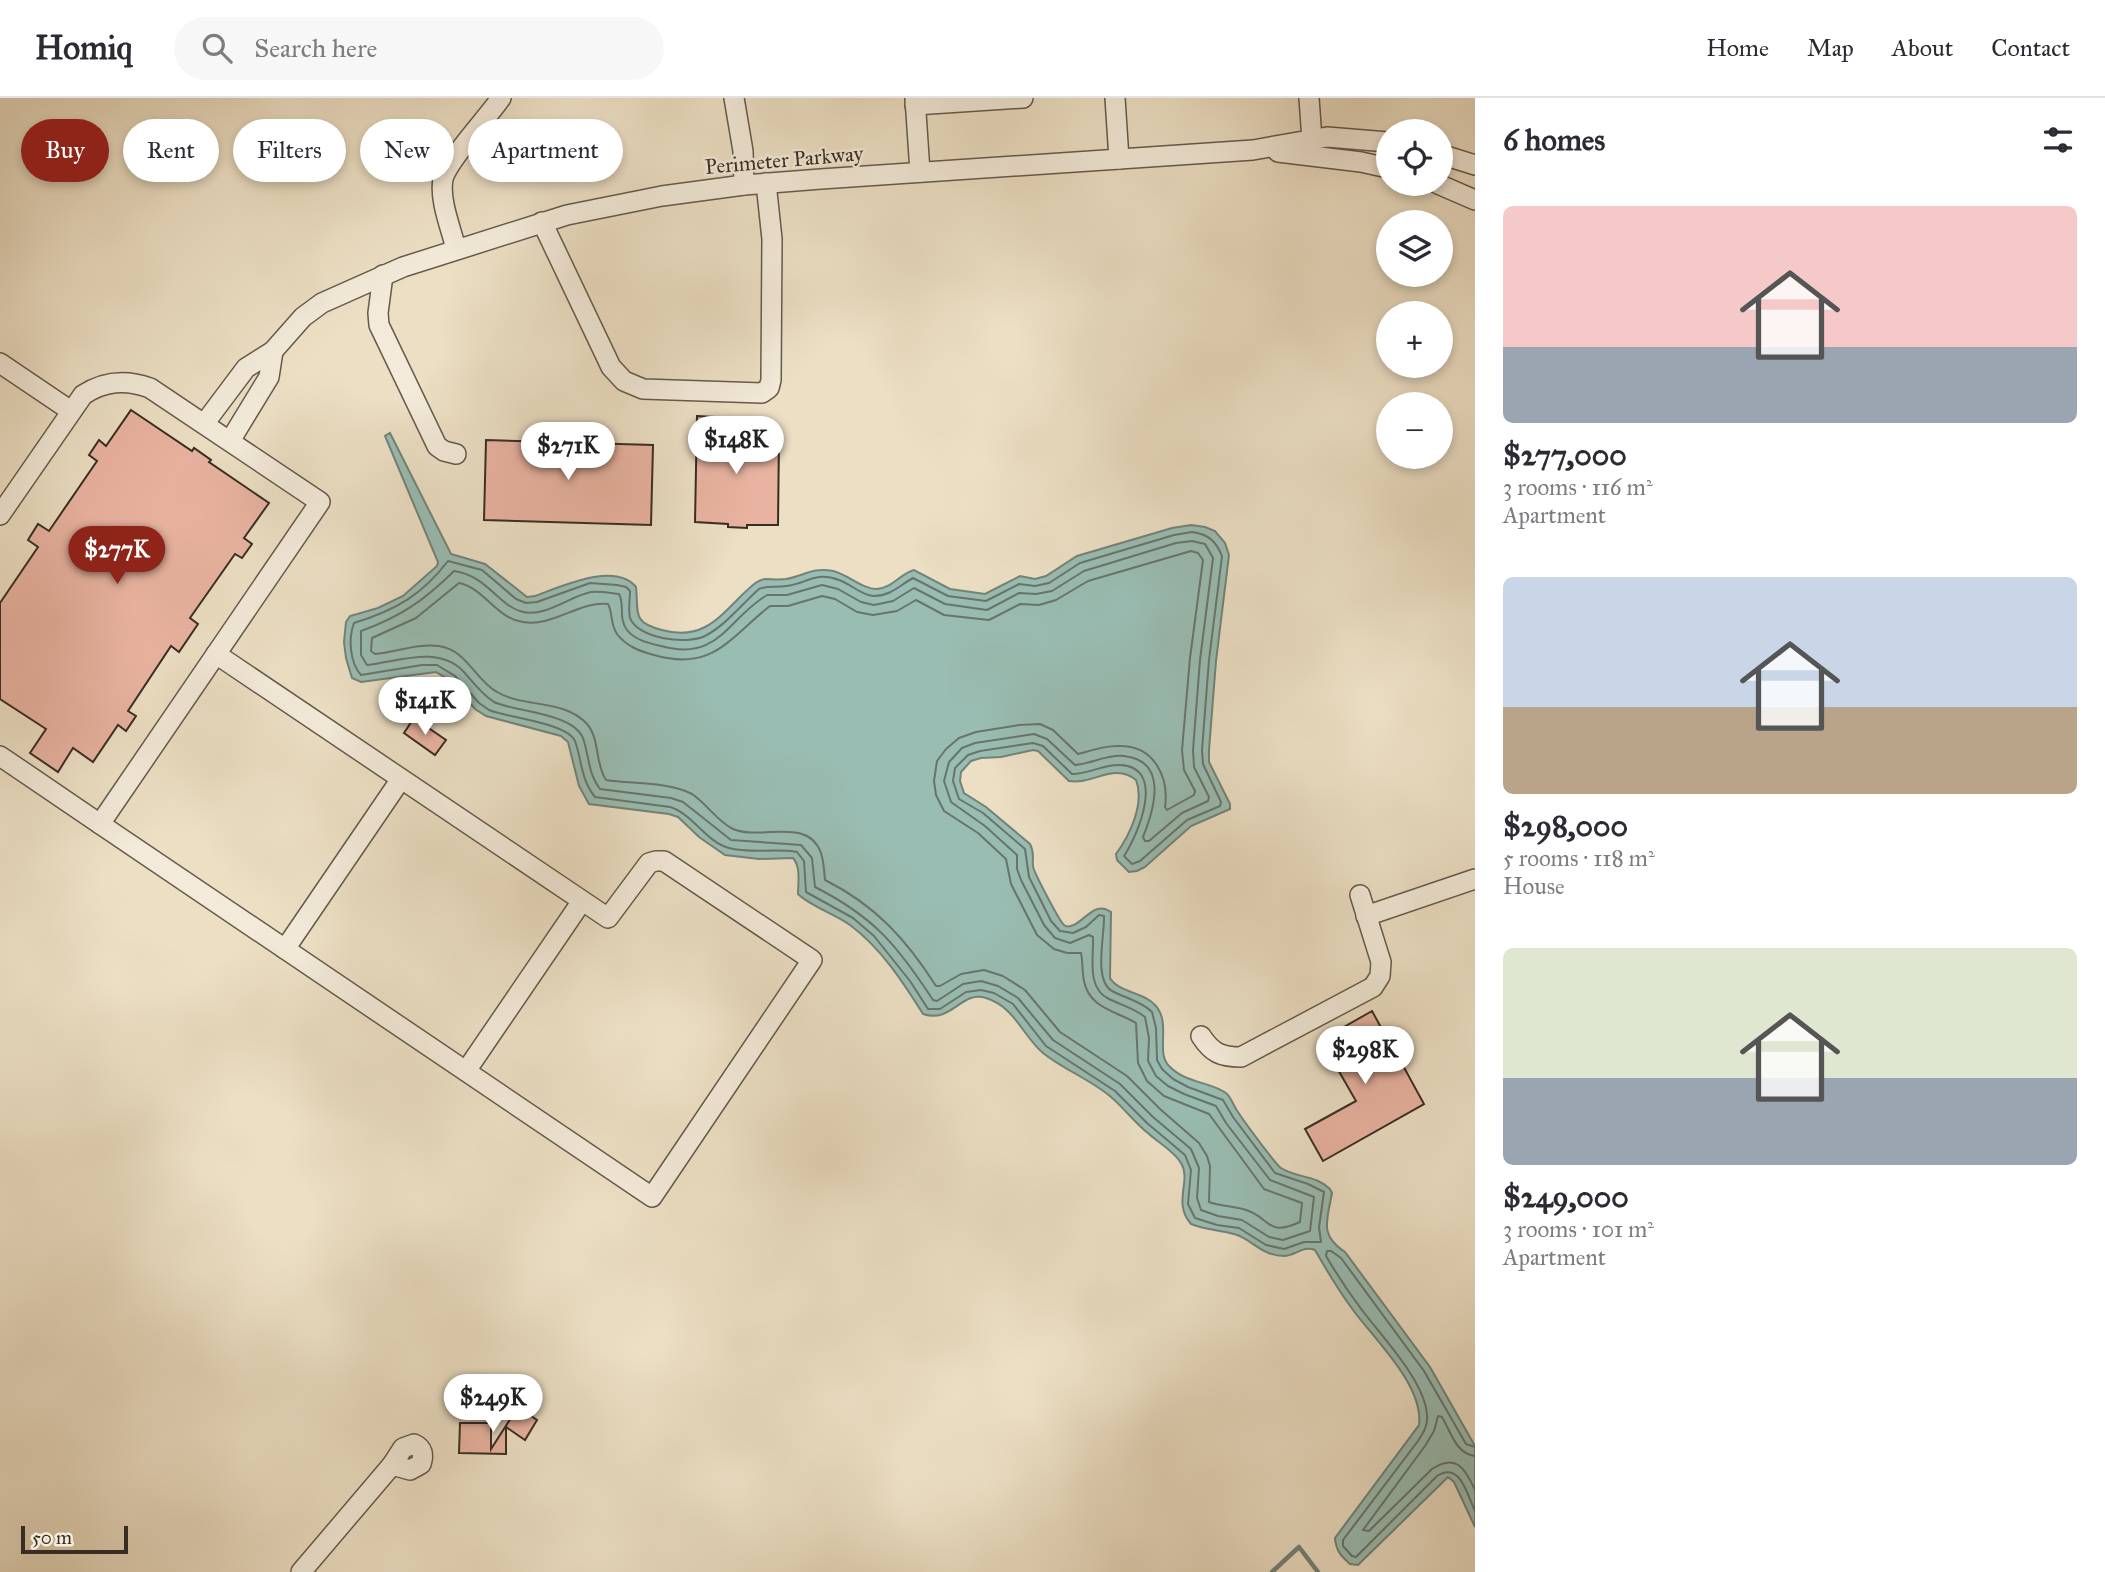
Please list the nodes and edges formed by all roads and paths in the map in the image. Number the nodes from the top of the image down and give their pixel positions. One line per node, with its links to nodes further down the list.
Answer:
1 (501, 98): 20 (street)
2 (734, 98): 16 (street)
3 (1023, 98): 6 (street)
4 (1115, 98): 11 (street)
5 (1309, 98): 7 (street)
6 (915, 102): 14 (street)
7 (1312, 140): 8 (street, Perimeter Parkway); 9 (street, Perimeter Parkway)
8 (1376, 141)
9 (1253, 150): 11 (street, Perimeter Parkway); 12 (street, Perimeter Parkway)
10 (1453, 158): 13 (street)
11 (1119, 159): 14 (street, Perimeter Parkway)
12 (1376, 165)
13 (1475, 165)
14 (920, 172): 15 (street, Perimeter Parkway)
15 (766, 183): 16 (street, Perimeter Parkway); 19 (street)
16 (744, 185): 19 (street, Perimeter Parkway)
17 (1453, 190): 18 (street)
18 (1475, 200)
19 (542, 222): 20 (street, Perimeter Parkway)
20 (456, 249): 21 (street, Perimeter Parkway)
21 (383, 275): 22 (street, Perimeter Parkway); 27 (street)
22 (273, 351): 25 (street); 26 (street)
23 (0, 363): 24 (street)
24 (71, 411): 25 (street); 28 (street)
25 (204, 424): 26 (street)
26 (230, 441): 29 (street)
27 (456, 454)
28 (0, 514)
29 (216, 654): 31 (street); 32 (street)
30 (0, 756): 32 (street)
31 (401, 779): 35 (street); 37 (street)
32 (100, 824): 37 (street)
33 (1475, 879): 36 (street)
34 (1360, 895): 36 (street)
35 (582, 901): 39 (street); 39 (street)
36 (1366, 916): 38 (street)
37 (285, 949): 39 (street)
38 (1201, 1036)
39 (466, 1071)
40 (392, 1465): 41 (street)
41 (301, 1572)

